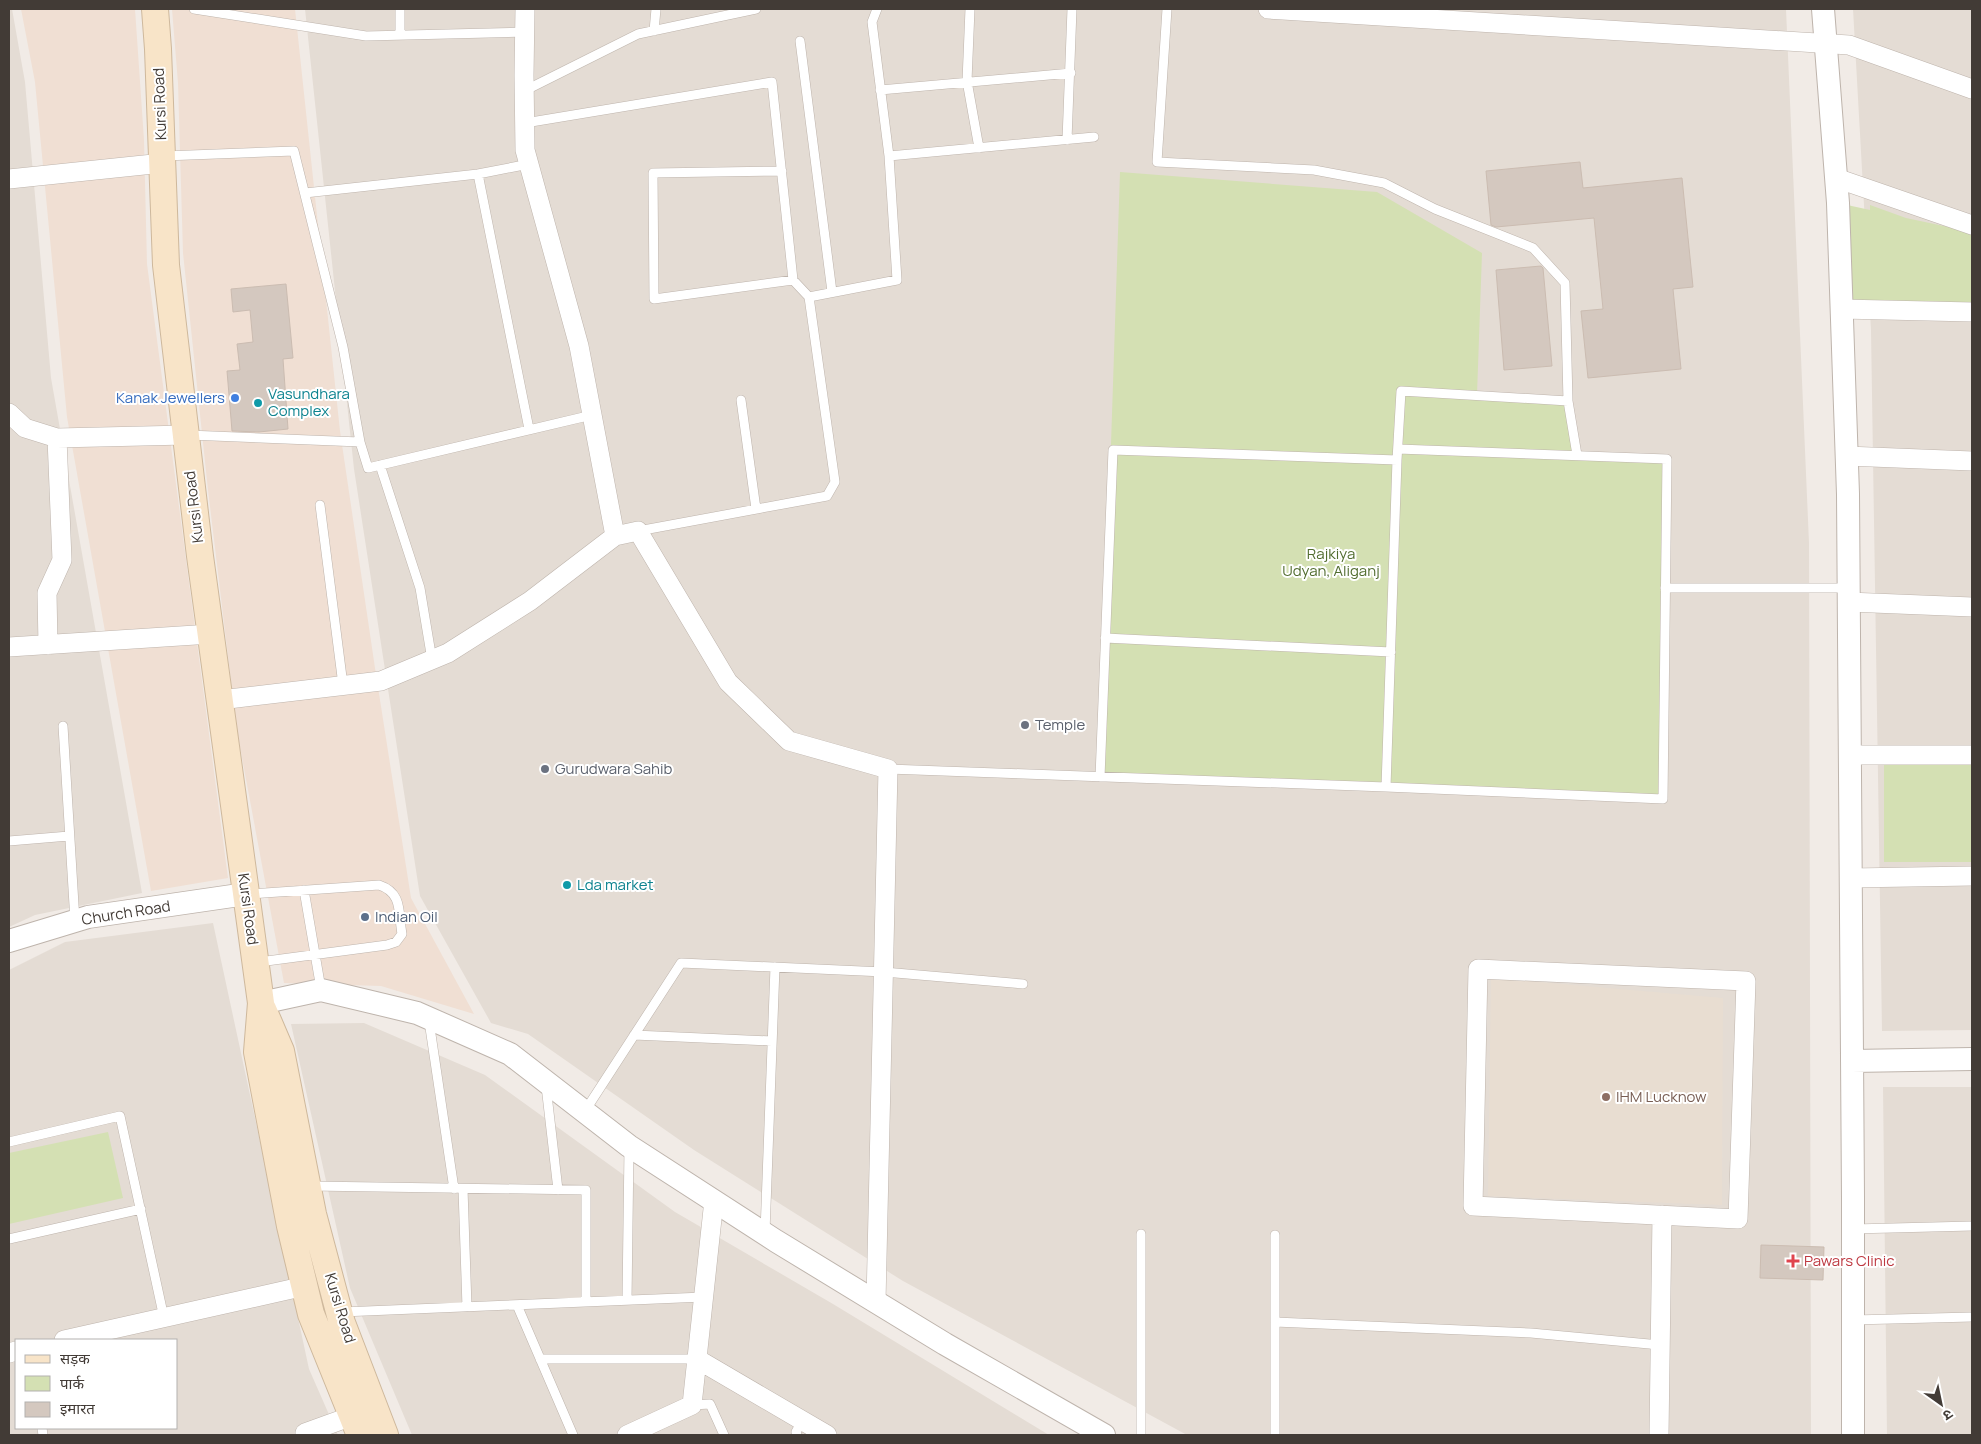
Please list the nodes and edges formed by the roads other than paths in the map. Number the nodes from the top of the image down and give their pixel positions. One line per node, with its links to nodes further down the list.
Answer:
1 (155, 9): 28 (main road, Kursi Road)
2 (194, 9): 15 (lane)
3 (400, 9): 15 (lane)
4 (525, 9): 14 (street)
5 (656, 9): 13 (lane)
6 (756, 9): 13 (lane)
7 (877, 9): 21 (lane)
8 (970, 9): 19 (lane)
9 (1072, 9): 18 (lane)
10 (1167, 9): 42 (lane)
11 (1268, 9): 17 (street)
12 (1823, 9): 17 (street)
13 (654, 31): 22 (lane)
14 (525, 32): 15 (lane); 22 (street)
15 (400, 35)
16 (800, 41): 37 (lane)
17 (1826, 45): 20 (street); 32 (street)
18 (1070, 73): 19 (lane); 25 (lane)
19 (967, 81): 21 (lane); 26 (lane)
20 (1972, 89)
21 (880, 90): 27 (lane)
22 (524, 92): 23 (street)
23 (525, 124): 29 (street); 30 (lane)
24 (1094, 137): 25 (lane)
25 (1067, 140): 26 (lane)
26 (979, 148): 27 (lane)
27 (889, 156): 37 (lane)
28 (162, 159): 33 (street); 34 (lane); 46 (main road, Kursi Road)
29 (529, 164): 31 (lane); 44 (street)
30 (782, 171): 36 (lane); 36 (lane)
31 (478, 174): 34 (lane); 45 (lane)
32 (1836, 178): 35 (street); 39 (street)
33 (9, 179)
34 (305, 193): 48 (lane)
35 (1972, 225)
36 (793, 280): 38 (lane)
37 (832, 292): 38 (lane)
38 (809, 297): 56 (lane)
39 (1841, 309): 40 (street); 51 (street)
40 (1972, 312)
41 (741, 400): 56 (lane)
42 (1568, 401): 49 (lane); 50 (lane)
43 (9, 413): 47 (street)
44 (592, 415): 45 (lane); 58 (street)
45 (529, 430): 54 (lane)
46 (186, 435): 47 (street); 48 (lane); 62 (main road, Kursi Road)
47 (57, 438): 64 (street)
48 (360, 442): 54 (lane)
49 (1398, 449): 50 (lane); 52 (lane)
50 (1577, 455): 59 (lane)
51 (1846, 456): 53 (street); 60 (street)
52 (1397, 460): 63 (lane); 66 (lane)
53 (1972, 461)
54 (380, 465): 67 (lane)
55 (320, 505): 68 (lane)
56 (756, 509): 57 (lane)
57 (638, 531): 58 (street); 73 (street)
58 (615, 536): 67 (street)
59 (1665, 588): 60 (lane); 75 (lane)
60 (1848, 595): 61 (street); 71 (street)
61 (1972, 607)
62 (211, 634): 64 (street); 69 (main road, Kursi Road)
63 (1105, 638): 66 (lane); 74 (lane)
64 (48, 645): 65 (street)
65 (9, 647)
66 (1391, 652): 75 (lane)
67 (432, 660): 68 (street)
68 (343, 685): 69 (street)
69 (220, 700): 81 (main road, Kursi Road)
70 (63, 726): 76 (lane)
71 (1850, 754): 72 (street); 79 (street)
72 (1972, 755)
73 (888, 769): 74 (lane); 87 (street)
74 (1100, 777): 75 (lane)
75 (1386, 787)
76 (69, 836): 77 (lane); 82 (lane)
77 (9, 841)
78 (1972, 876): 79 (street)
79 (1851, 878): 95 (street)
80 (304, 890): 81 (lane); 84 (lane); 84 (lane)
81 (246, 894): 82 (street, Church Road); 85 (main road, Kursi Road)
82 (75, 921): 83 (street, Church Road)
83 (9, 941)
84 (315, 955): 85 (lane); 89 (lane)
85 (255, 962): 90 (main road, Kursi Road)
86 (775, 967): 87 (lane); 92 (lane); 93 (lane)
87 (884, 972): 88 (lane); 116 (street)
88 (1023, 984)
89 (321, 990): 90 (street); 91 (street)
90 (261, 1003): 100 (main road, Kursi Road); 112 (main road, Kursi Road)
91 (428, 1018): 96 (street); 101 (lane)
92 (634, 1035): 93 (lane); 97 (lane)
93 (772, 1041): 108 (lane)
94 (1972, 1059): 95 (street)
95 (1852, 1060): 107 (street)
96 (545, 1081): 97 (street); 102 (lane)
97 (585, 1111): 99 (street)
98 (9, 1142): 104 (lane)
99 (629, 1146): 103 (street); 114 (lane)
100 (308, 1186): 101 (lane); 119 (main road, Kursi Road)
101 (458, 1189): 102 (lane); 118 (lane)
102 (558, 1190): 115 (lane)
103 (714, 1200): 108 (street); 113 (street)
104 (140, 1209): 111 (lane); 121 (lane)
105 (1662, 1215): 105 (street); 125 (street)
106 (1972, 1226): 107 (lane)
107 (1853, 1229): 122 (street)
108 (765, 1234): 116 (street)
109 (1141, 1234): 139 (lane)
110 (1275, 1235): 123 (lane)
111 (9, 1239)
112 (305, 1286): 121 (street); 129 (main road, Kursi Road)
113 (704, 1297): 114 (lane); 127 (street)
114 (627, 1300): 115 (lane)
115 (586, 1302): 117 (lane)
116 (876, 1302): 138 (street)
117 (517, 1305): 118 (lane); 126 (lane)
118 (467, 1307): 119 (lane)
119 (339, 1312): 133 (main road, Kursi Road)
120 (1972, 1317): 122 (lane)
121 (164, 1318): 124 (street)
122 (1853, 1320): 142 (street)
123 (1275, 1322): 125 (lane); 140 (lane)
124 (69, 1339)
125 (1660, 1345): 141 (street)
126 (540, 1359): 127 (lane); 134 (lane)
127 (697, 1359): 128 (street); 130 (street)
128 (692, 1405): 131 (street); 136 (lane)
129 (356, 1426): 132 (street)
130 (800, 1428): 137 (street)
131 (648, 1431): 135 (street)
132 (306, 1435)
133 (385, 1435)
134 (573, 1435)
135 (627, 1435)
136 (724, 1435)
137 (827, 1435)
138 (1104, 1435)
139 (1141, 1435)
140 (1275, 1435)
141 (1659, 1435)
142 (1853, 1435)

